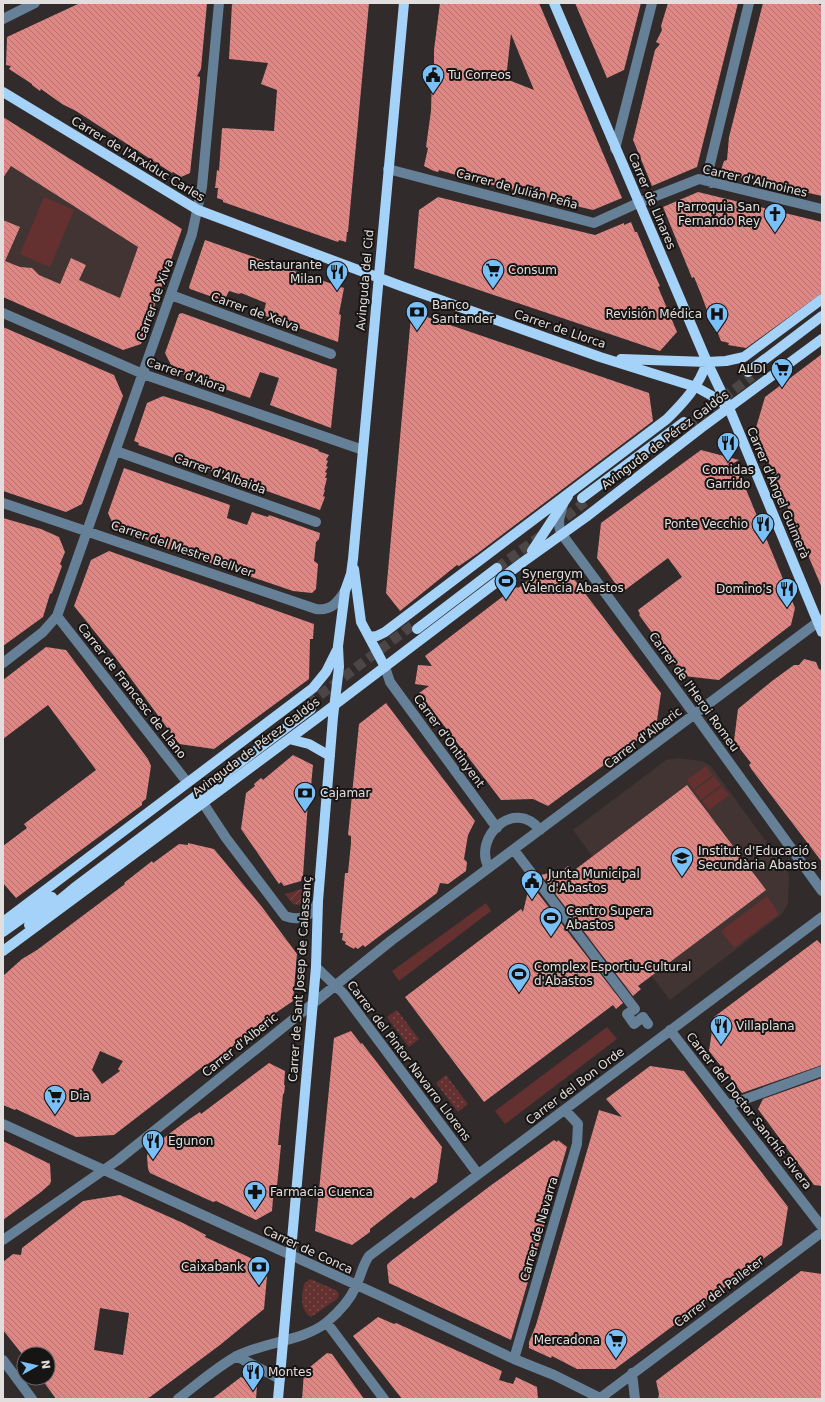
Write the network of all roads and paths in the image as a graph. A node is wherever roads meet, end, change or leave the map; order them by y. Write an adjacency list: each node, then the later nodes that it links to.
1 (35, 3): 7 (street)
2 (219, 3): 14 (street, Carrer de Xiva)
3 (404, 3): 10 (main road, Avinguda del Cid)
4 (554, 3): 9 (main road, Carrer de Linares)
5 (652, 3): 9 (street)
6 (749, 3): 11 (street)
7 (3, 19)
8 (3, 92): 14 (main road, Carrer de l'Arxiduc Carles)
9 (615, 149): 12 (main road, Carrer de Linares)
10 (388, 169): 12 (street, Carrer de Julián Peña); 15 (main road, Avinguda del Cid)
11 (711, 183): 12 (street, Carrer d'Almoines); 13 (street, Carrer d'Almoines)
12 (638, 203): 24 (main road, Carrer de Linares)
13 (822, 209)
14 (198, 210): 15 (main road, Carrer de l'Arxiduc Carles); 16 (street, Carrer de Xiva)
15 (379, 278): 23 (main road, Carrer de Llorca); 29 (main road, Avinguda del Cid)
16 (171, 295): 22 (street, Carrer de Xelva); 25 (street, Carrer de Xiva)
17 (822, 299): 24 (main road)
18 (3, 313): 25 (street, Carrer d'Aiora)
19 (822, 316): 20 (main road)
20 (822, 324)
21 (822, 339): 27 (main road, Avinguda de Pérez Galdós)
22 (331, 354)
23 (600, 357): 24 (main road); 26 (main road, Carrer de Llorca)
24 (706, 362): 26 (main road, Avinguda de Pérez Galdós); 27 (main road, Carrer de Linares)
25 (143, 374): 29 (street, Carrer d'Aiora); 30 (street, Carrer de Xiva)
26 (696, 387): 27 (main road, Carrer de Llorca); 31 (main road, Avinguda de Pérez Galdós)
27 (729, 408): 37 (main road, Avinguda de Pérez Galdós); 43 (main road, Carrer d'Àngel Guimerà)
28 (686, 424): 32 (main road, Avinguda de Pérez Galdós)
29 (363, 450): 38 (main road, Avinguda del Cid)
30 (116, 451): 35 (street, Carrer d'Albaida); 36 (street, Carrer de Xiva)
31 (570, 493): 34 (main road, Avinguda de Pérez Galdós); 46 (main road, Avinguda de Pérez Galdós)
32 (583, 500)
33 (3, 502): 36 (street, Carrer del Mestre Bellver)
34 (564, 504): 37 (street); 39 (main road, Avinguda de Pérez Galdós)
35 (316, 522)
36 (88, 530): 41 (street, Carrer del Mestre Bellver); 42 (street, Carrer de Xiva)
37 (561, 533): 39 (main road, Avinguda de Pérez Galdós); 51 (street, Carrer de l'Heroi Romeu)
38 (353, 559): 41 (main road, Avinguda del Cid); 46 (main road, Avinguda del Cid)
39 (523, 562): 49 (main road, Avinguda de Pérez Galdós)
40 (495, 567): 44 (main road)
41 (345, 591): 47 (main road, Avinguda del Cid)
42 (57, 616): 48 (street, Carrer de Xiva); 54 (street, Carrer de Francesc de Llano)
43 (820, 621): 45 (main road, Carrer d'Àngel Guimerà); 51 (street, Carrer d'Alberic)
44 (415, 626)
45 (822, 632)
46 (369, 637): 49 (main road, Avinguda del Cid)
47 (338, 646): 50 (main road, Avinguda del Cid); 54 (main road, Avinguda de Pérez Galdós)
48 (3, 663)
49 (385, 667): 50 (main road, Avinguda de Pérez Galdós); 56 (street, Carrer d'Ontinyent)
50 (336, 704): 52 (main road, Avinguda de Pérez Galdós); 53 (main road, Carrer de Sant Josep de Calassanç)
51 (695, 715): 57 (street, Carrer d'Alberic); 60 (street, Carrer de l'Heroi Romeu)
52 (289, 739): 53 (main road); 55 (main road, Avinguda de Pérez Galdós)
53 (330, 756): 61 (main road, Carrer de Sant Josep de Calassanç)
54 (187, 782): 63 (main road, Avinguda de Pérez Galdós)
55 (203, 804): 61 (street); 66 (main road, Avinguda de Pérez Galdós)
56 (497, 828): 57 (street); 59 (street)
57 (540, 830): 58 (street, Carrer d'Alberic)
58 (514, 850): 59 (street, Carrer d'Alberic); 70 (street)
59 (489, 868): 68 (street, Carrer d'Alberic)
60 (822, 891)
61 (318, 901): 67 (main road, Carrer de Sant Josep de Calassanç)
62 (822, 917): 71 (street, Carrer del Bon Orde)
63 (3, 922)
64 (3, 932): 65 (main road, Avinguda de Pérez Galdós)
65 (3, 947)
66 (3, 951)
67 (316, 967): 68 (street, Carrer del Pintor Navarro Llorens); 69 (main road, Carrer de Sant Josep de Calassanç)
68 (335, 985): 69 (street, Carrer d'Alberic); 77 (street, Carrer del Pintor Navarro Llorens)
69 (313, 1002): 76 (street, Carrer d'Alberic); 81 (main road, Carrer de Sant Josep de Calassanç)
70 (645, 1021)
71 (670, 1030): 73 (street, Carrer del Doctor Sanchís Sivera); 74 (street, Carrer del Bon Orde)
72 (822, 1071): 73 (street)
73 (729, 1105): 78 (street, Carrer del Doctor Sanchís Sivera)
74 (565, 1110): 77 (street, Carrer del Bon Orde); 86 (street, Carrer de Navarra)
75 (3, 1124): 76 (street, Carrer de Conca)
76 (104, 1171): 80 (street, Carrer d'Alberic); 81 (street, Carrer de Conca)
77 (478, 1174): 82 (street, Carrer del Bon Orde)
78 (822, 1227)
79 (822, 1232): 88 (street, Carrer del Palleter)
80 (3, 1240)
81 (291, 1256): 82 (street, Carrer de Conca); 84 (main road, Carrer de Sant Josep de Calassanç)
82 (356, 1286): 83 (street, Carrer del Bon Orde); 86 (street, Carrer de Conca)
83 (327, 1323): 84 (street, Carrer del Bon Orde); 93 (street)
84 (284, 1340): 85 (street, Carrer del Bon Orde); 89 (main road, Carrer de Sant Josep de Calassanç)
85 (236, 1356): 89 (street); 91 (street, Carrer del Bon Orde)
86 (514, 1359): 94 (street, Carrer de Conca)
87 (3, 1360): 90 (street)
88 (632, 1373): 94 (street, Carrer del Palleter); 95 (street)
89 (280, 1379): 92 (main road, Carrer de Sant Josep de Calassanç)
90 (32, 1399)
91 (178, 1399)
92 (278, 1399)
93 (384, 1399)
94 (601, 1399)
95 (635, 1399)

